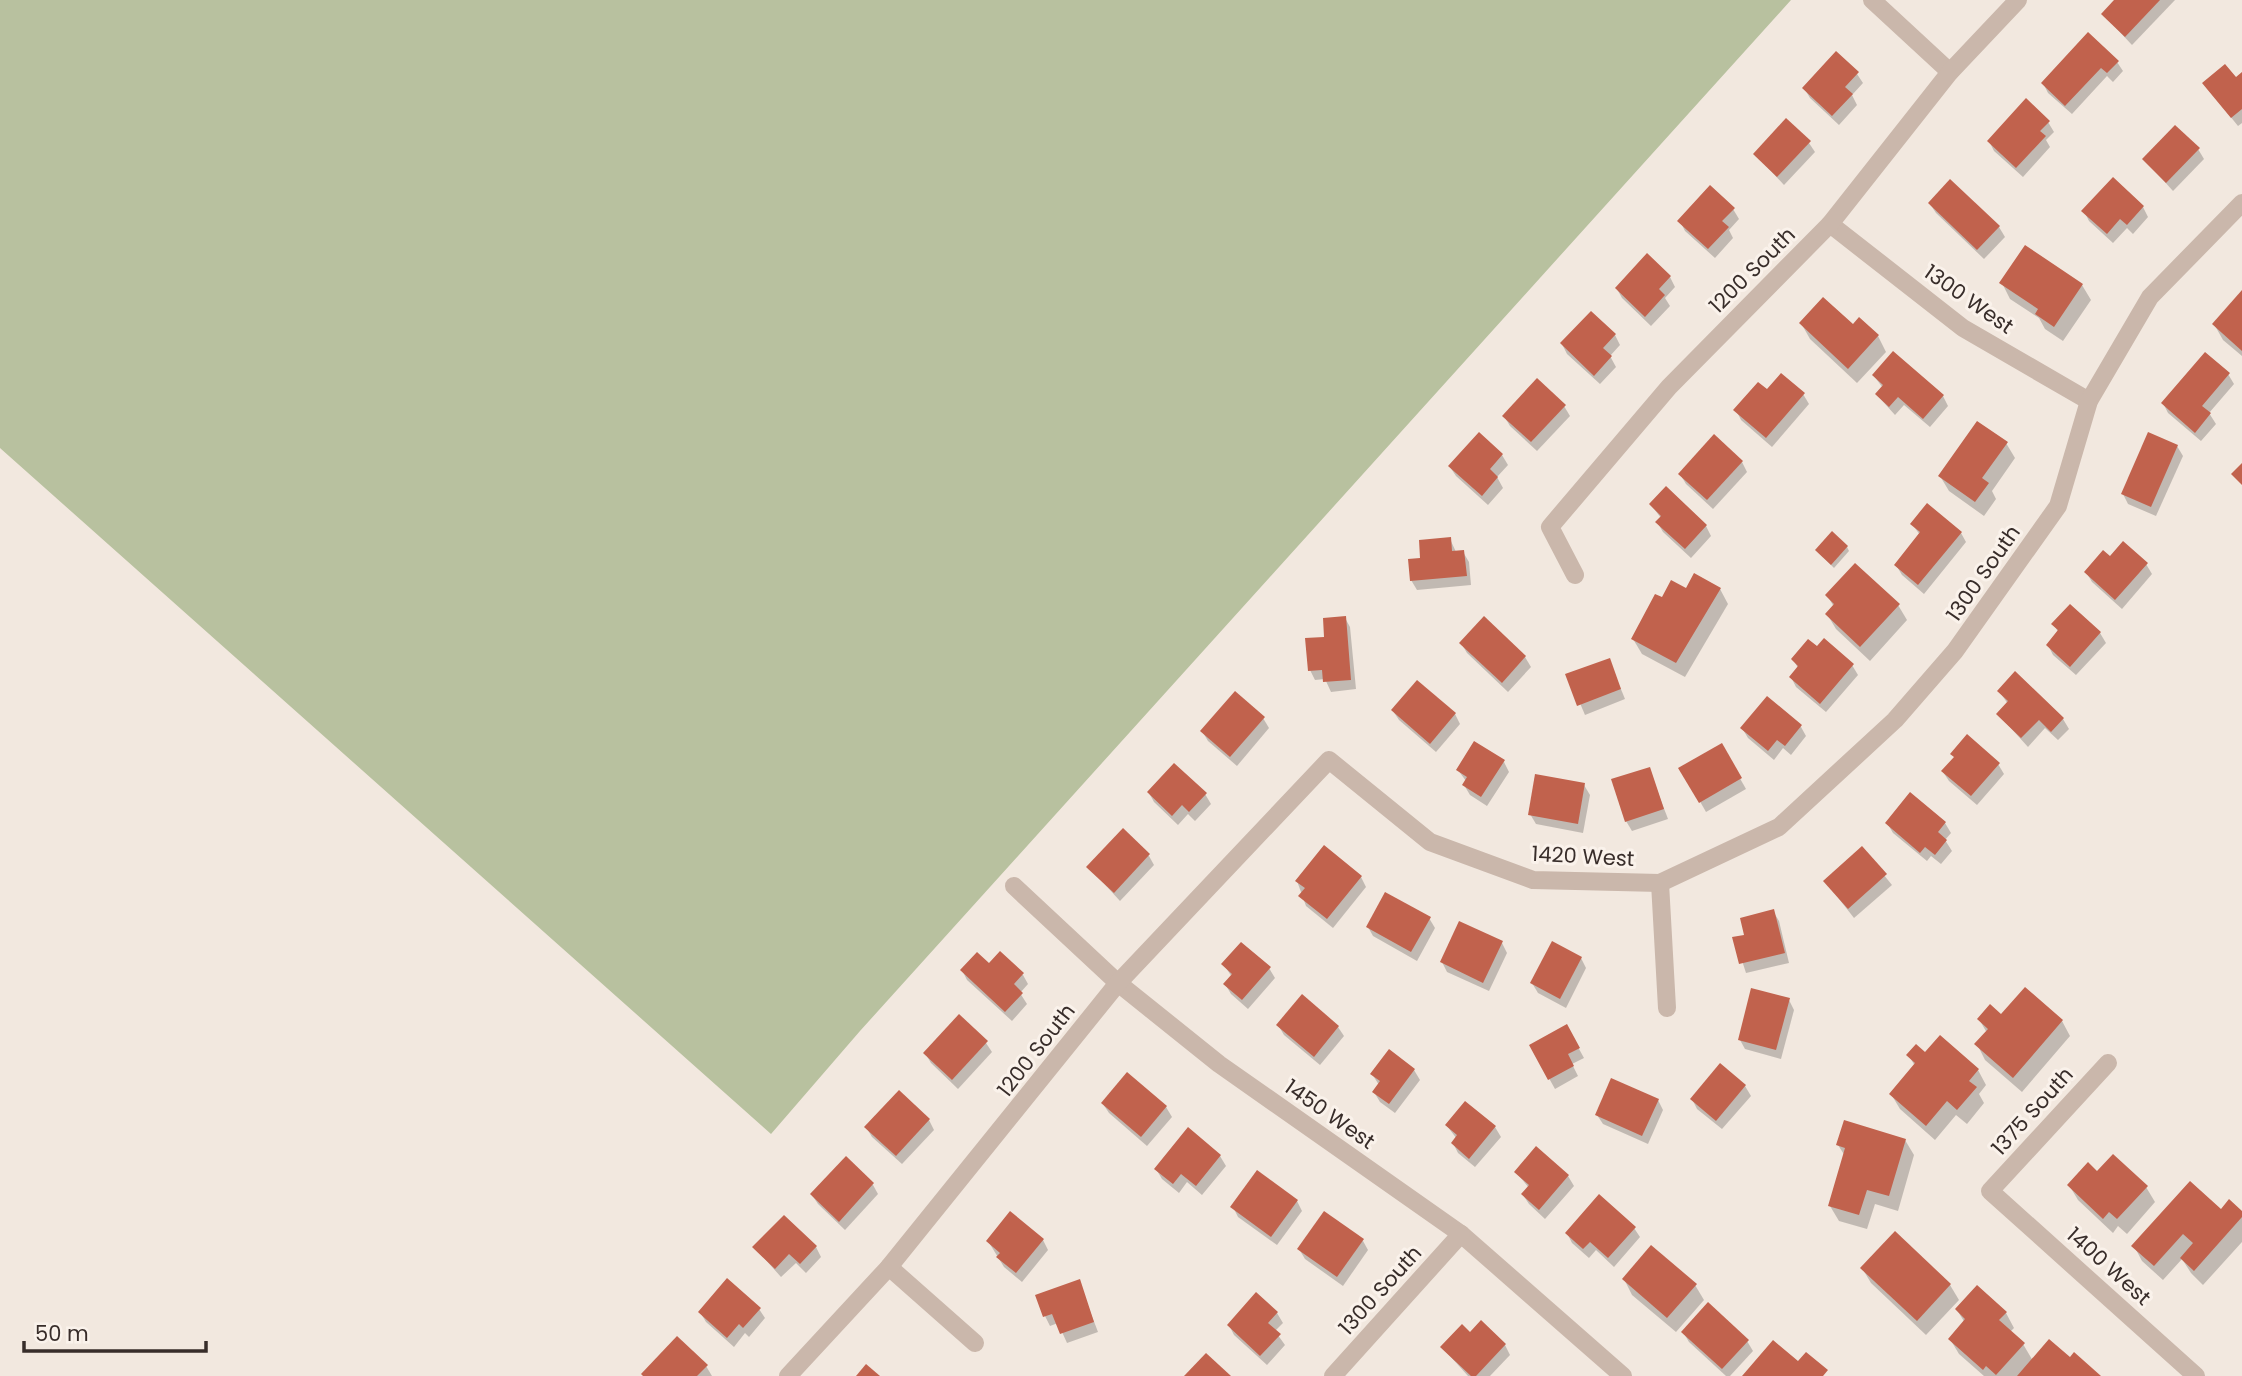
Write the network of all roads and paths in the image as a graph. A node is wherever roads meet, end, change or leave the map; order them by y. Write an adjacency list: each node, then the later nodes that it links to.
1 (1872, 0): 3 (street)
2 (2018, 0): 3 (street, 1200 South)
3 (1950, 72): 5 (street, 1200 South)
4 (2242, 203): 6 (street, 1300 South)
5 (1829, 224): 6 (street, 1300 West); 7 (street, 1200 South)
6 (2089, 401): 9 (street, 1300 South)
7 (1575, 575)
8 (1329, 760): 9 (street, 1420 West); 11 (street, 1200 South)
9 (1660, 883): 12 (street, 1420 West)
10 (1014, 886): 11 (street, 1450 West)
11 (1118, 983): 15 (street, 1450 West); 16 (street, 1200 South)
12 (1667, 1008)
13 (2108, 1063): 14 (street, 1375 South)
14 (1990, 1191): 21 (street, 1400 West)
15 (1461, 1234): 19 (street, 1300 South); 20 (street, 1450 West)
16 (889, 1267): 17 (street); 18 (street, 1200 South)
17 (975, 1343)
18 (788, 1376)
19 (1333, 1376)
20 (1623, 1376)
21 (2196, 1376)

